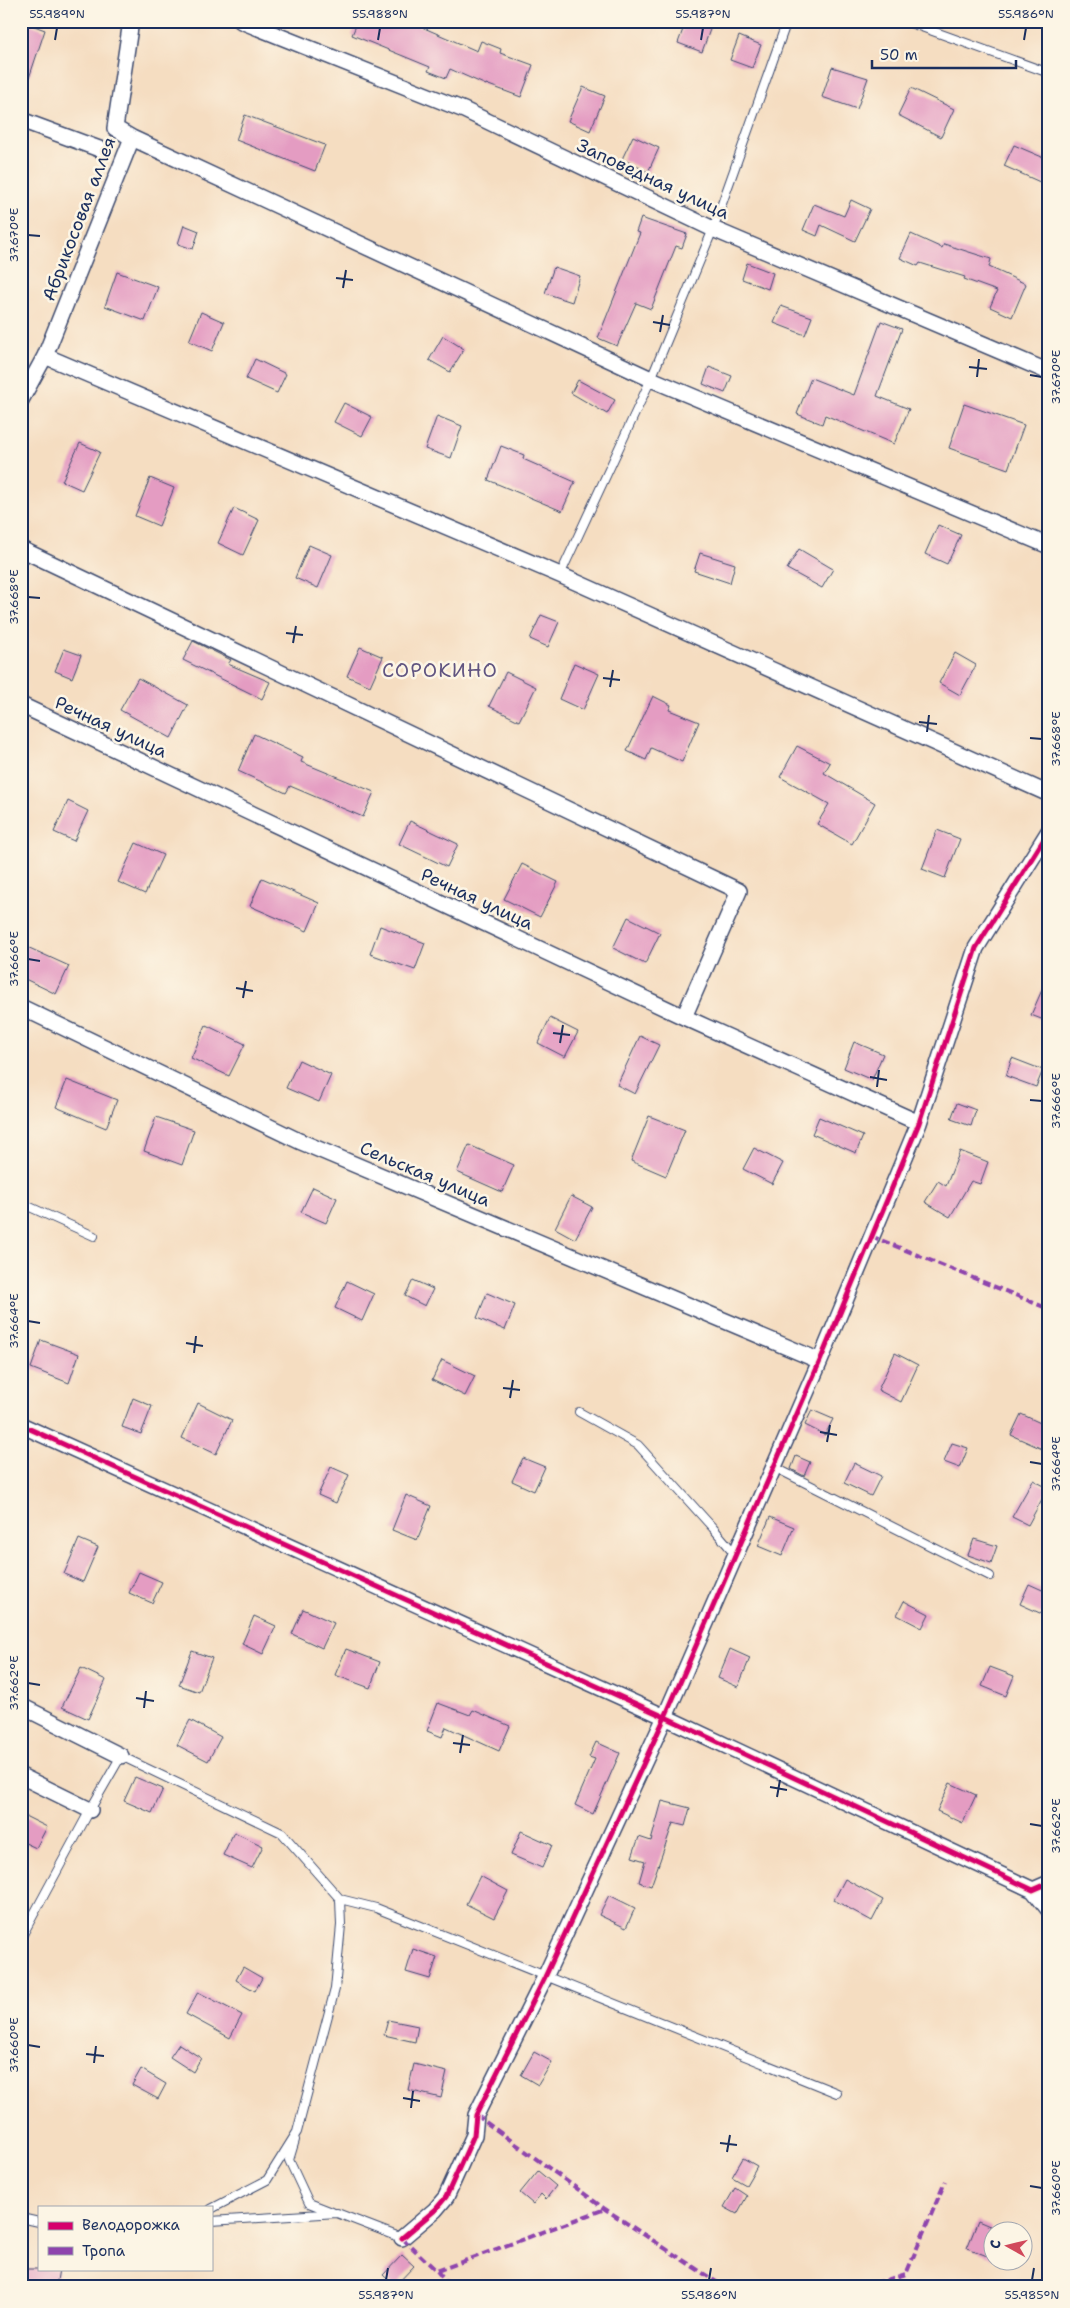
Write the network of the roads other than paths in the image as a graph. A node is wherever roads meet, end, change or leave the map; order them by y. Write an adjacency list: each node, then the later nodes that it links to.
1 (131, 21): 7 (street, Абрикосовая аллея)
2 (241, 21): 9 (street, Заповедная улица)
3 (788, 21): 9 (lane)
4 (905, 21): 5 (lane)
5 (1049, 73)
6 (21, 120): 8 (street)
7 (132, 138): 10 (street, Абрикосовая аллея); 12 (street)
8 (102, 150)
9 (713, 229): 11 (street, Заповедная улица); 12 (lane)
10 (44, 356): 13 (street, Абрикосовая аллея); 16 (street)
11 (1049, 372)
12 (651, 379): 14 (street); 16 (lane)
13 (21, 400)
14 (1049, 546)
15 (21, 549): 21 (street)
16 (560, 574): 18 (street)
17 (21, 705): 21 (street, Речная улица)
18 (1049, 794)
19 (1049, 831): 22 (street)
20 (21, 1007): 25 (street, Сельская улица)
21 (684, 1017): 22 (street, Речная улица)
22 (919, 1123): 25 (street)
23 (21, 1203): 24 (lane)
24 (94, 1236)
25 (820, 1361): 28 (street)
26 (579, 1412): 29 (lane)
27 (21, 1424): 32 (street)
28 (774, 1467): 29 (street); 30 (lane)
29 (736, 1555): 32 (street)
30 (990, 1576)
31 (21, 1706): 33 (street)
32 (665, 1717): 37 (street); 41 (street)
33 (121, 1756): 35 (lane); 38 (lane)
34 (21, 1776): 35 (street)
35 (90, 1810): 40 (lane)
36 (1049, 1883): 37 (street)
37 (1033, 1890): 39 (street)
38 (340, 1899): 41 (lane); 43 (lane)
39 (1049, 1910)
40 (21, 1938)
41 (545, 1976): 42 (lane); 49 (street)
42 (837, 2093)
43 (297, 2132): 44 (lane); 45 (lane)
44 (212, 2208)
45 (337, 2214): 47 (lane); 49 (lane)
46 (21, 2218): 48 (lane)
47 (212, 2221)
48 (38, 2222)
49 (402, 2238)

